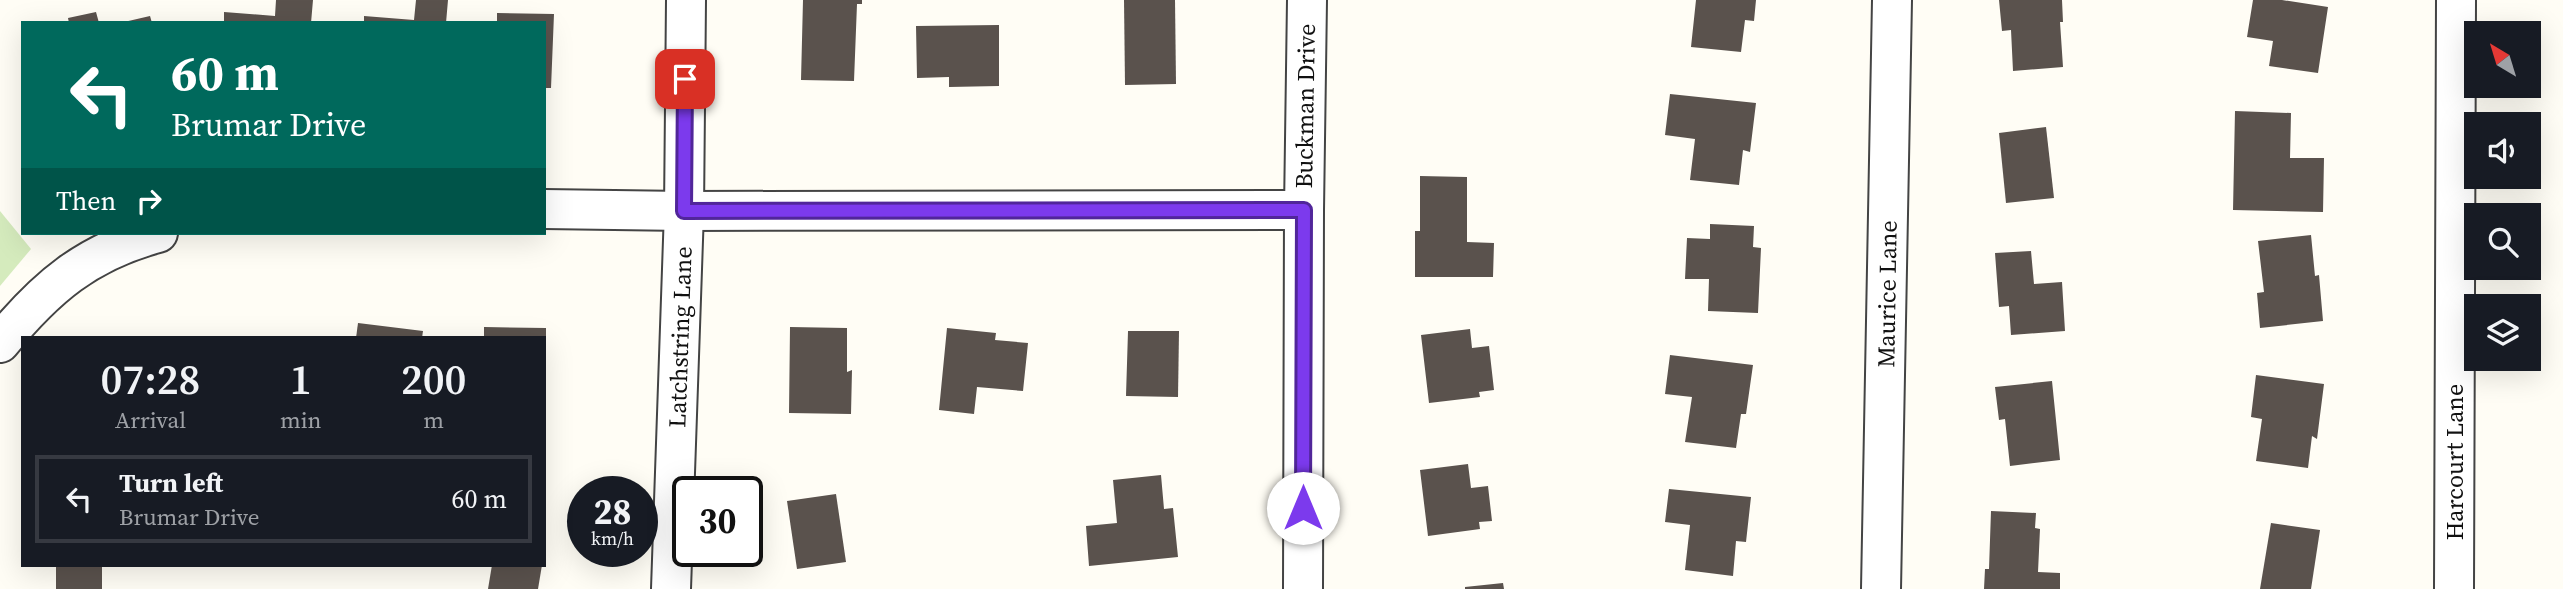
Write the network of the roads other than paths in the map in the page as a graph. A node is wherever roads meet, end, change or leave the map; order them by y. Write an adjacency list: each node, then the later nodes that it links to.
1 (686, 0): 7 (street, Latchstring Lane)
2 (1307, 0): 6 (street, Buckman Drive)
3 (1892, 0): 12 (street, Maurice Lane)
4 (2456, 0): 13 (street, Harcourt Lane)
5 (546, 209): 7 (street)
6 (1304, 210): 7 (street); 11 (street, Buckman Drive)
7 (684, 211): 10 (street, Latchstring Lane)
8 (152, 235): 9 (street)
9 (0, 343)
10 (671, 589)
11 (1303, 589)
12 (1881, 589)
13 (2454, 589)

